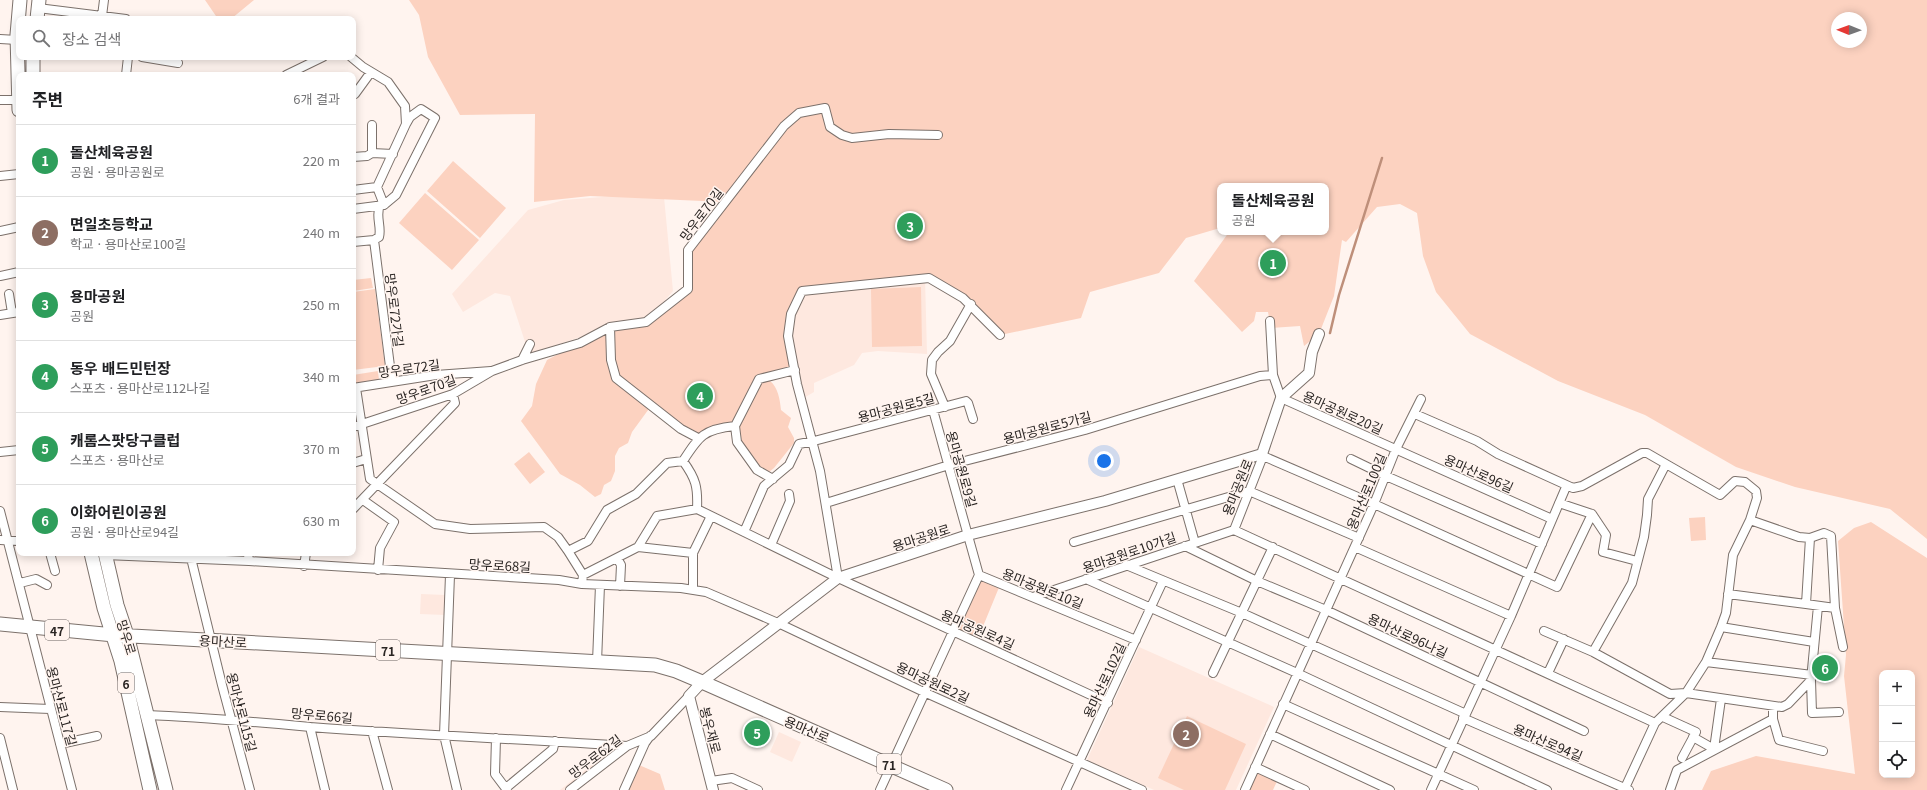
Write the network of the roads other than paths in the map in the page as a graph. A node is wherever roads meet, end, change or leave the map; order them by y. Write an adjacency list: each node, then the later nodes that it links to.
1 (20, 0): 4 (main road)
2 (104, 0): 5 (street)
3 (38, 9): 5 (street)
4 (19, 16)
5 (102, 16)
6 (16, 36): 7 (street)
7 (0, 39)
8 (17, 60): 15 (main road)
9 (34, 60): 16 (main road)
10 (128, 60): 17 (street)
11 (165, 60): 14 (street)
12 (318, 60): 18 (street)
13 (355, 60): 19 (street)
14 (178, 63)
15 (18, 72)
16 (33, 72)
17 (126, 72)
18 (299, 72)
19 (371, 72): 20 (street); 23 (street)
20 (356, 94)
21 (0, 100): 22 (street)
22 (16, 104)
23 (406, 124): 27 (street); 33 (street)
24 (372, 125): 26 (street)
25 (938, 135): 46 (street, 망우로70길)
26 (372, 152): 27 (street); 28 (street)
27 (393, 154): 31 (street)
28 (356, 157)
29 (16, 174): 30 (street)
30 (0, 176)
31 (377, 187): 32 (street); 33 (street)
32 (356, 190)
33 (382, 205): 34 (street); 37 (street)
34 (356, 209)
35 (16, 228): 36 (street)
36 (0, 231)
37 (374, 240): 38 (street); 54 (street, 망우로72가길)
38 (356, 242)
39 (16, 273): 40 (street)
40 (0, 276)
41 (10, 294): 43 (street)
42 (970, 304): 48 (street); 51 (street); 60 (street)
43 (16, 312): 44 (street)
44 (0, 315)
45 (1270, 321): 53 (street)
46 (610, 327): 50 (street, 망우로70길); 67 (street)
47 (1319, 334): 58 (street, 용마공원로)
48 (1000, 335)
49 (530, 344): 50 (street)
50 (522, 360): 52 (street, 망우로70길)
51 (795, 370): 66 (street); 68 (street)
52 (492, 371): 54 (street, 망우로72길); 57 (street, 망우로70길)
53 (1273, 375): 58 (street); 78 (street, 용마공원로5가길)
54 (392, 382): 55 (street, 망우로72길)
55 (356, 388)
56 (356, 394): 64 (street)
57 (453, 394): 64 (street, 망우로70길); 82 (street)
58 (1281, 398): 69 (street, 용마공원로20길); 72 (street, 용마공원로)
59 (1421, 399): 62 (street, 용마산로100길)
60 (945, 407): 61 (street, 용마공원로5길); 63 (street, 용마공원로5길)
61 (933, 410): 68 (street, 용마공원로5길); 78 (street, 용마공원로9길)
62 (1415, 414): 69 (street, 용마산로100길); 83 (street)
63 (972, 419)
64 (361, 424): 65 (street, 망우로70길); 73 (street)
65 (356, 426)
66 (735, 426): 67 (street); 80 (street)
67 (698, 438): 75 (street)
68 (814, 441): 80 (street, 용마공원로5길); 87 (street)
69 (1396, 449): 79 (street, 용마산로100길); 96 (street, 용마산로96길)
70 (16, 450): 71 (street)
71 (0, 452)
72 (1262, 455): 81 (street, 용마공원로); 84 (street, 용마공원로); 88 (street)
73 (366, 459): 76 (street); 82 (street)
74 (1351, 459): 79 (street)
75 (683, 461): 91 (street); 113 (street)
76 (356, 462)
77 (1666, 464): 83 (street); 97 (street, 용마산로94길); 122 (street)
78 (949, 465): 87 (street, 용마공원로5가길); 100 (street, 용마공원로9길)
79 (1386, 476): 88 (street, 용마산로100길); 107 (street)
80 (774, 478): 99 (street)
81 (1177, 479): 92 (street); 100 (street, 용마공원로)
82 (377, 484): 86 (street); 113 (street)
83 (1566, 487): 89 (street)
84 (1249, 491): 92 (street); 98 (street, 용마공원로); 101 (street)
85 (789, 494): 108 (street)
86 (363, 500): 90 (street); 125 (street)
87 (826, 503): 132 (street)
88 (1374, 504): 101 (street, 용마산로100길); 130 (street)
89 (1559, 504): 94 (street); 96 (street)
90 (356, 506)
91 (697, 509): 95 (street, 용마공원로4길); 110 (street)
92 (1186, 509): 105 (street); 106 (street)
93 (0, 511): 103 (street, 용마산로117길)
94 (1592, 514): 122 (street); 130 (street)
95 (711, 516): 99 (street, 용마공원로4길); 114 (street)
96 (1552, 519): 107 (street)
97 (1750, 520): 102 (street); 142 (street, 용마산로94길)
98 (1234, 530): 106 (street, 용마공원로10가길); 111 (street)
99 (744, 532): 108 (street, 용마공원로4길)
100 (968, 535): 129 (street); 132 (street, 용마공원로)
101 (1359, 538): 112 (street, 용마산로100길)
102 (1810, 538): 144 (street); 147 (street)
103 (4, 540): 104 (street); 136 (street, 용마산로117길)
104 (16, 541)
105 (1074, 542)
106 (1194, 542): 109 (street, 용마공원로10가길)
107 (1542, 544): 130 (street)
108 (771, 545): 132 (street, 용마공원로4길)
109 (1185, 546): 123 (street, 용마공원로10가길); 135 (street)
110 (638, 547): 114 (street); 121 (street)
111 (1273, 547): 131 (street); 135 (street)
112 (1355, 547): 131 (street, 용마산로100길); 150 (street)
113 (568, 551): 128 (street)
114 (693, 553): 141 (street)
115 (51, 556): 126 (street)
116 (92, 556): 157 (main road, 망우로 / 6)
117 (105, 556): 158 (main road, 망우로 / 6)
118 (191, 556): 120 (street, 망우로68길); 160 (street, 용마산로115길)
119 (306, 556): 124 (street)
120 (249, 557): 124 (street, 망우로68길)
121 (617, 558): 128 (street); 140 (street)
122 (1637, 561): 167 (street)
123 (1126, 565): 133 (street, 용마공원로10가길); 134 (street, 용마산로94길)
124 (304, 566): 125 (street, 망우로68길)
125 (378, 570): 127 (street, 망우로68길)
126 (55, 571)
127 (450, 575): 137 (street, 망우로68길); 168 (street)
128 (583, 575): 137 (street)
129 (979, 575): 143 (street, 용마공원로10길); 156 (street)
130 (1528, 575): 150 (street)
131 (1340, 577): 148 (street, 용마산로100길); 166 (street)
132 (838, 578): 151 (street, 용마공원로); 156 (street, 용마공원로4길)
133 (1086, 579): 143 (street, 용마공원로10가길); 146 (street)
134 (1163, 581): 146 (street, 용마산로102길); 149 (street, 용마산로94길)
135 (1257, 581): 148 (street); 149 (street)
136 (20, 582): 138 (street); 153 (street, 용마산로117길)
137 (582, 584): 139 (street, 망우로68길)
138 (47, 585)
139 (600, 585): 140 (street, 망우로68길); 169 (street)
140 (620, 586): 141 (street, 망우로68길)
141 (693, 590): 151 (street, 망우로68길)
142 (1728, 594): 144 (street); 154 (street, 용마산로94길)
143 (1033, 597): 161 (street, 용마공원로10길)
144 (1806, 604): 145 (street)
145 (1818, 606): 147 (street); 162 (street)
146 (1150, 608): 161 (street, 용마산로102길); 163 (street)
147 (1835, 608): 165 (street)
148 (1326, 610): 164 (street, 용마산로100길); 176 (street, 용마산로96나길)
149 (1242, 613): 163 (street); 164 (street, 용마산로94길)
150 (1511, 616): 166 (street)
151 (778, 623): 175 (street, 용마공원로); 177 (street, 용마공원로2길)
152 (0, 624): 153 (main road, 용마산로 / 47)
153 (30, 628): 157 (main road, 용마산로 / 47); 185 (street, 용마산로117길)
154 (1721, 628): 162 (street); 170 (street, 용마산로94길)
155 (1544, 630): 159 (street)
156 (954, 632): 177 (street); 181 (street, 용마공원로4길)
157 (114, 635): 158 (main road, 용마산로 / 71); 219 (main road, 망우로 / 6)
158 (127, 635): 160 (main road, 용마산로 / 71); 187 (main road, 망우로 / 6)
159 (1564, 639): 167 (street); 173 (street)
160 (212, 640): 168 (main road, 용마산로 / 71); 190 (street, 용마산로115길)
161 (1136, 640): 181 (street, 용마산로102길)
162 (1814, 642): 174 (street)
163 (1227, 644): 171 (street); 172 (street)
164 (1310, 644): 172 (street, 용마산로100길); 188 (street, 용마산로94길)
165 (1844, 647)
166 (1495, 649): 173 (street); 176 (street)
167 (1593, 652): 178 (street)
168 (446, 653): 169 (main road, 용마산로 / 71); 197 (street)
169 (597, 662): 175 (main road, 용마산로 / 71)
170 (1706, 662): 174 (street); 178 (street, 용마산로94길)
171 (1213, 673)
172 (1297, 673): 182 (street, 용마산로100길); 205 (street)
173 (1548, 673): 192 (street)
174 (1811, 678): 184 (street); 186 (street)
175 (702, 682): 179 (street, 봉우재로); 211 (main road, 용마산로 / 71)
176 (1480, 682): 188 (street); 195 (street)
177 (926, 693): 210 (street, 용마공원로2길); 211 (street)
178 (1686, 694): 180 (street); 189 (street, 용마산로94길)
179 (689, 696): 199 (street, 망우로62길); 214 (street, 봉우재로)
180 (1721, 699): 184 (street); 207 (street)
181 (1108, 703): 210 (street, 용마산로102길)
182 (1283, 704): 196 (street, 용마산로100길); 213 (street)
183 (0, 706): 185 (street)
184 (1773, 706): 191 (street)
185 (50, 709): 204 (street, 용마산로117길)
186 (1839, 712)
187 (146, 715): 190 (street, 망우로66길); 220 (main road, 망우로 / 6)
188 (1464, 715): 205 (street); 216 (street, 용마산로94길)
189 (1663, 717): 192 (street, 용마산로94길); 200 (street)
190 (230, 719): 193 (street, 망우로66길); 221 (street, 용마산로115길)
191 (1773, 719): 207 (street); 208 (street)
192 (1656, 723): 216 (street, 용마산로94길)
193 (310, 727): 194 (street, 망우로66길); 222 (street)
194 (372, 731): 197 (street, 망우로66길); 223 (street)
195 (1584, 731)
196 (1270, 734): 212 (street, 용마산로100길); 234 (street)
197 (444, 735): 202 (street, 망우로66길); 224 (street)
198 (97, 736): 204 (street)
199 (650, 736): 206 (street, 망우로62길); 226 (street)
200 (1693, 737): 207 (street); 209 (street)
201 (0, 738): 217 (street)
202 (496, 738): 203 (street, 망우로66길); 215 (street)
203 (554, 742): 206 (street, 망우로66길); 215 (street)
204 (60, 744): 218 (street, 용마산로117길)
205 (1451, 745): 213 (street); 237 (street)
206 (627, 746): 225 (street, 망우로62길)
207 (1714, 749): 238 (street)
208 (1823, 751)
209 (1682, 758)
210 (1080, 762): 230 (street, 용마산로102길); 231 (street)
211 (892, 766): 228 (street); 229 (main road, 용마산로 / 71)
212 (1255, 767): 232 (street, 용마산로100길); 233 (street)
213 (1438, 773): 235 (street); 236 (street)
214 (712, 785): 227 (street)
215 (506, 789)
216 (1626, 789)
217 (14, 790)
218 (72, 790)
219 (150, 790)
220 (166, 790)
221 (250, 790)
222 (325, 790)
223 (388, 790)
224 (457, 790)
225 (570, 790)
226 (624, 790)
227 (758, 790)
228 (880, 790)
229 (946, 790)
230 (1067, 790)
231 (1142, 790)
232 (1245, 790)
233 (1305, 790)
234 (1390, 790)
235 (1431, 790)
236 (1474, 790)
237 (1548, 790)
238 (1670, 790)

